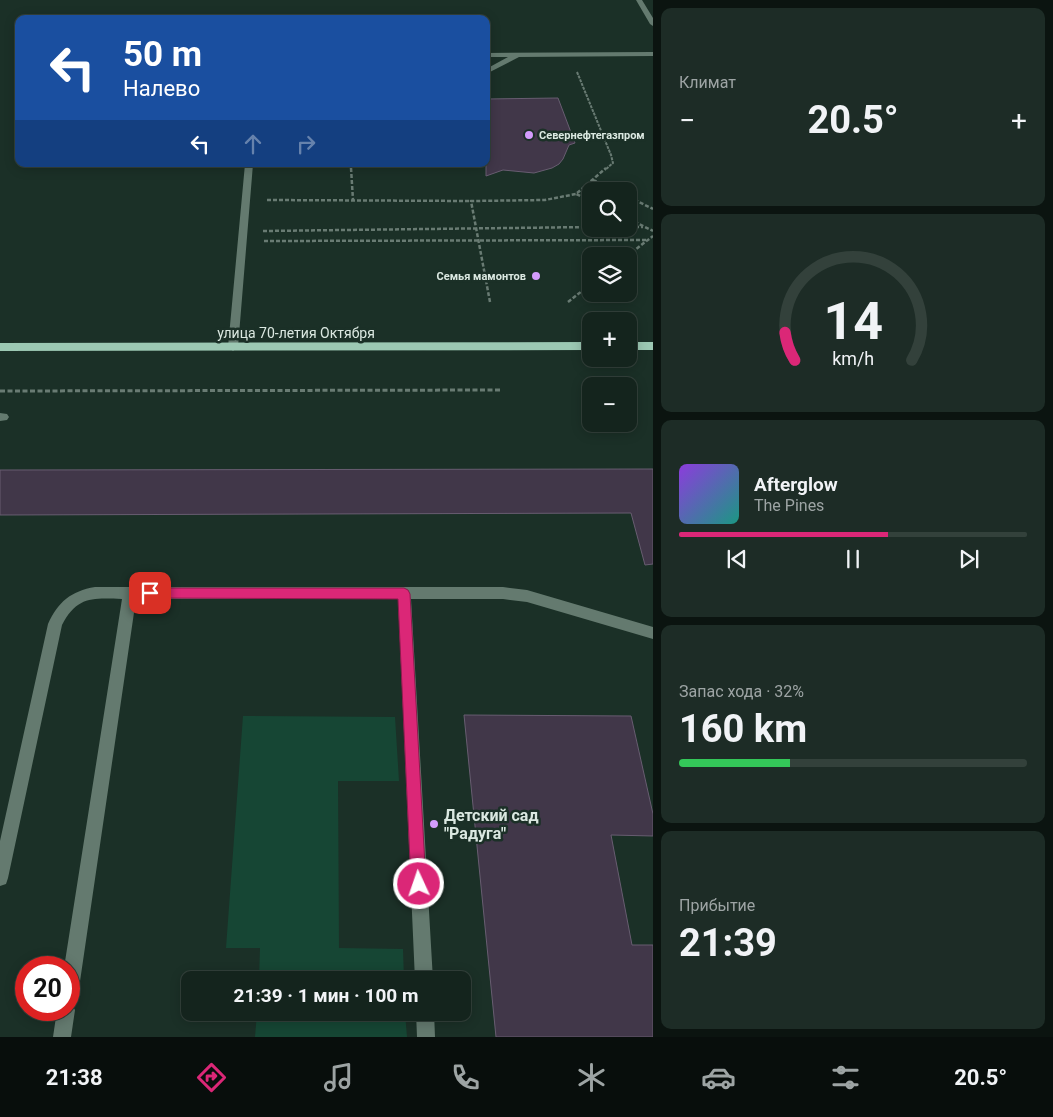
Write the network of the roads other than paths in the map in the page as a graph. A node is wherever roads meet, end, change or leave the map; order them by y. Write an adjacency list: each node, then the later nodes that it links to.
1 (639, 0): 2 (street)
2 (653, 24)
3 (653, 54): 5 (street)
4 (490, 55): 5 (street)
5 (517, 55): 6 (street)
6 (490, 70)
7 (250, 167): 12 (street)
8 (582, 346): 12 (main road, улица 70-летия Октября)
9 (637, 346): 10 (main road)
10 (653, 346)
11 (0, 347): 12 (main road, улица 70-летия Октября)
12 (233, 347)
13 (130, 593): 14 (street); 16 (street); 18 (street)
14 (404, 594): 15 (street); 19 (street)
15 (653, 633)
16 (4, 837): 17 (street)
17 (0, 878)
18 (75, 956)
19 (424, 971)
20 (64, 1021): 22 (street)
21 (425, 1021): 23 (street)
22 (62, 1037)
23 (426, 1037)

